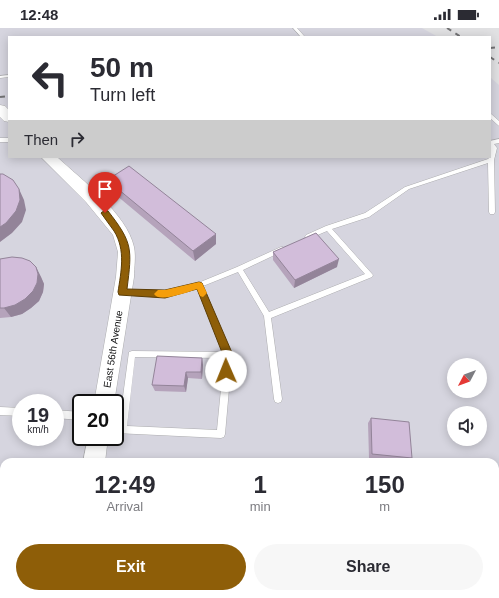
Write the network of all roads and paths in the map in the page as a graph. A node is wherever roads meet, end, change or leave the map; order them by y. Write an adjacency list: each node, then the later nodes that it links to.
1 (295, 28): 2 (lane)
2 (302, 36)
3 (0, 109): 5 (main road)
4 (491, 116): 6 (lane)
5 (8, 117)
6 (499, 124)
7 (491, 144): 9 (lane)
8 (49, 158): 16 (main road, East 56th Avenue)
9 (491, 160): 10 (lane); 11 (lane)
10 (492, 212)
11 (328, 228): 12 (lane); 17 (lane)
12 (301, 240)
13 (287, 247): 14 (lane)
14 (239, 269): 15 (lane); 17 (lane)
15 (199, 285): 16 (lane); 18 (lane)
16 (122, 292): 19 (main road, East 56th Avenue)
17 (268, 316): 20 (lane)
18 (228, 355): 21 (lane); 24 (lane)
19 (105, 394)
20 (278, 399)
21 (124, 400)
22 (0, 411): 23 (lane)
23 (12, 412)
24 (124, 429)
25 (97, 446): 26 (main road)
26 (95, 458)

